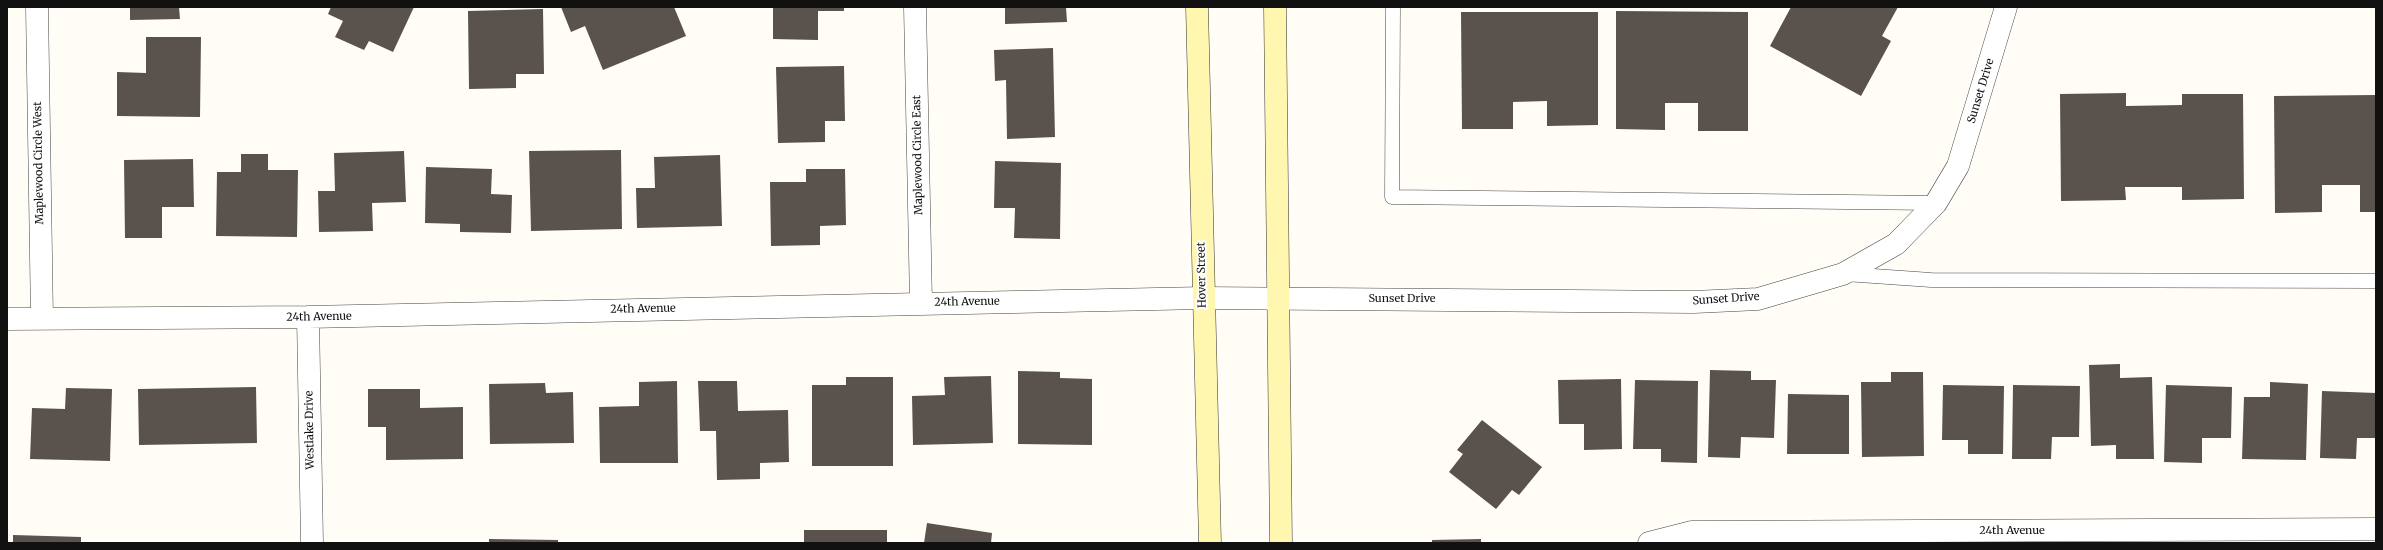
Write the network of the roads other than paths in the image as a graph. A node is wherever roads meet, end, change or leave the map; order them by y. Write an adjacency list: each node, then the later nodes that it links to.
1 (36, 7): 15 (street, Maplewood Circle West)
2 (915, 7): 12 (street, Maplewood Circle East)
3 (1197, 7): 10 (main road, Hover Street)
4 (1275, 7): 11 (main road)
5 (1393, 7): 7 (lane)
6 (2006, 7): 7 (street, Sunset Drive)
7 (1936, 203): 8 (street, Sunset Drive)
8 (1843, 274): 9 (lane); 11 (street, Sunset Drive)
9 (2376, 281)
10 (1203, 298): 11 (street, 24th Avenue); 12 (street, 24th Avenue); 18 (main road, Hover Street)
11 (1279, 298): 19 (main road)
12 (921, 303): 13 (street, 24th Avenue)
13 (308, 317): 15 (street, 24th Avenue); 17 (street, Westlake Drive)
14 (7, 319): 15 (street, 24th Avenue)
15 (42, 319)
16 (2376, 529): 20 (street, 24th Avenue)
17 (312, 543)
18 (1210, 543)
19 (1281, 543)
20 (1649, 543)

